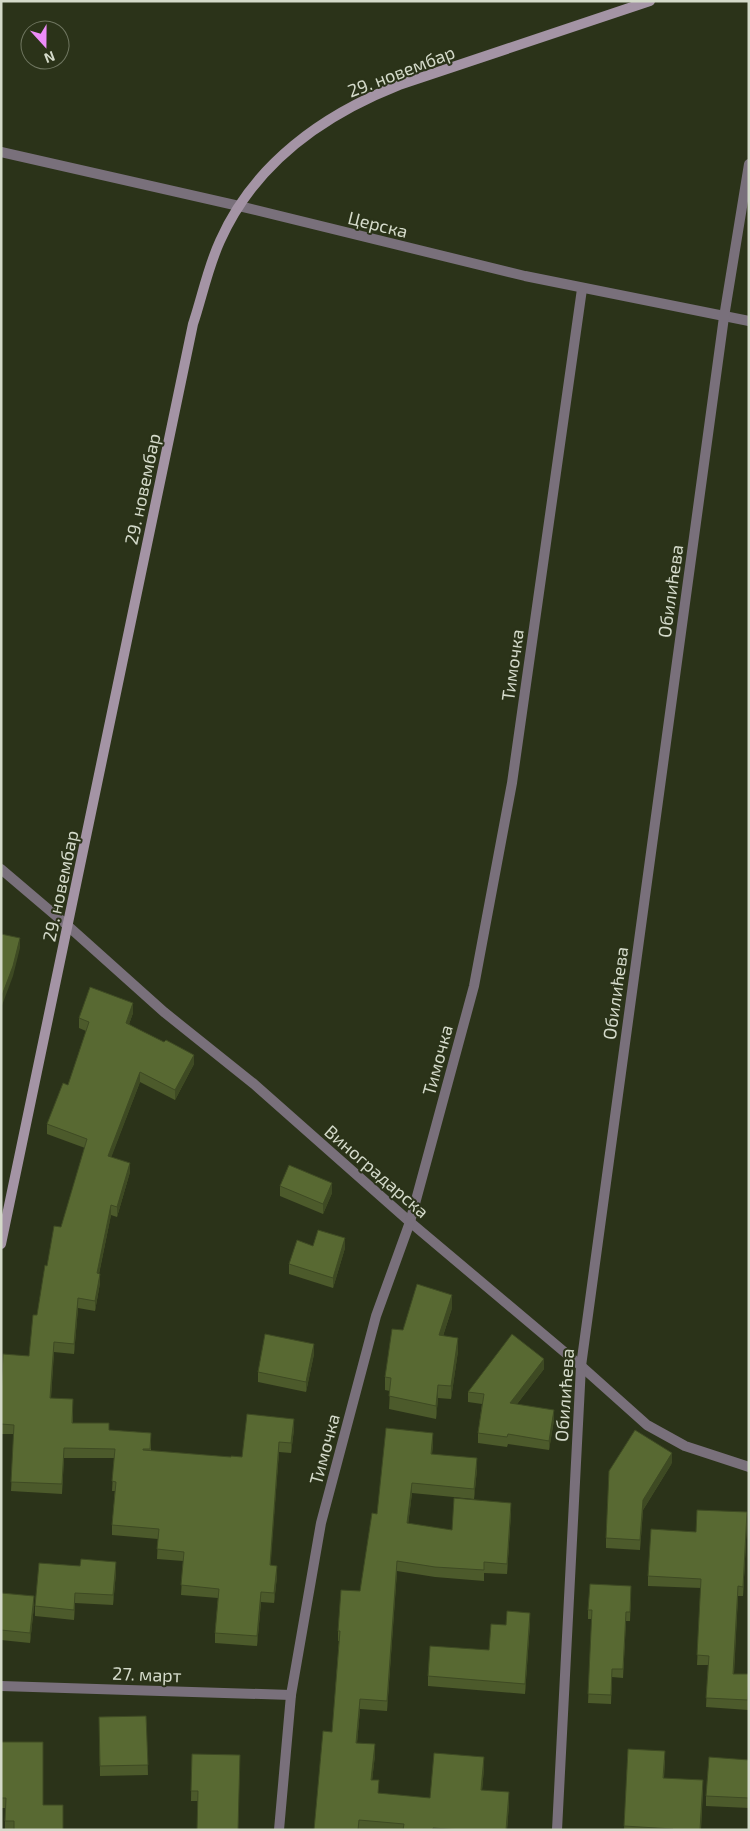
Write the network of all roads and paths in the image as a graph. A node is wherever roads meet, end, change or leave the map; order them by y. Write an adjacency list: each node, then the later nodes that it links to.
1 (650, 1): 4 (main road, 29. новембар)
2 (1, 152): 4 (street, Церска)
3 (749, 164): 6 (street, Обилићева)
4 (239, 206): 5 (street, Церска); 9 (main road, 29. новембар)
5 (582, 289): 6 (street, Церска); 10 (street, Тимочка)
6 (724, 317): 7 (street, Церска); 12 (street, Обилићева)
7 (749, 321)
8 (1, 869): 9 (street, Виноградарска)
9 (68, 926): 10 (street, Виноградарска); 11 (main road, 29. новембар)
10 (410, 1222): 12 (street, Виноградарска); 15 (street, Тимочка)
11 (1, 1244)
12 (580, 1366): 13 (street, Виноградарска); 17 (street, Обилићева)
13 (749, 1467)
14 (1, 1686): 15 (street, 27. март)
15 (291, 1695): 16 (street, Тимочка)
16 (279, 1830)
17 (557, 1830)

